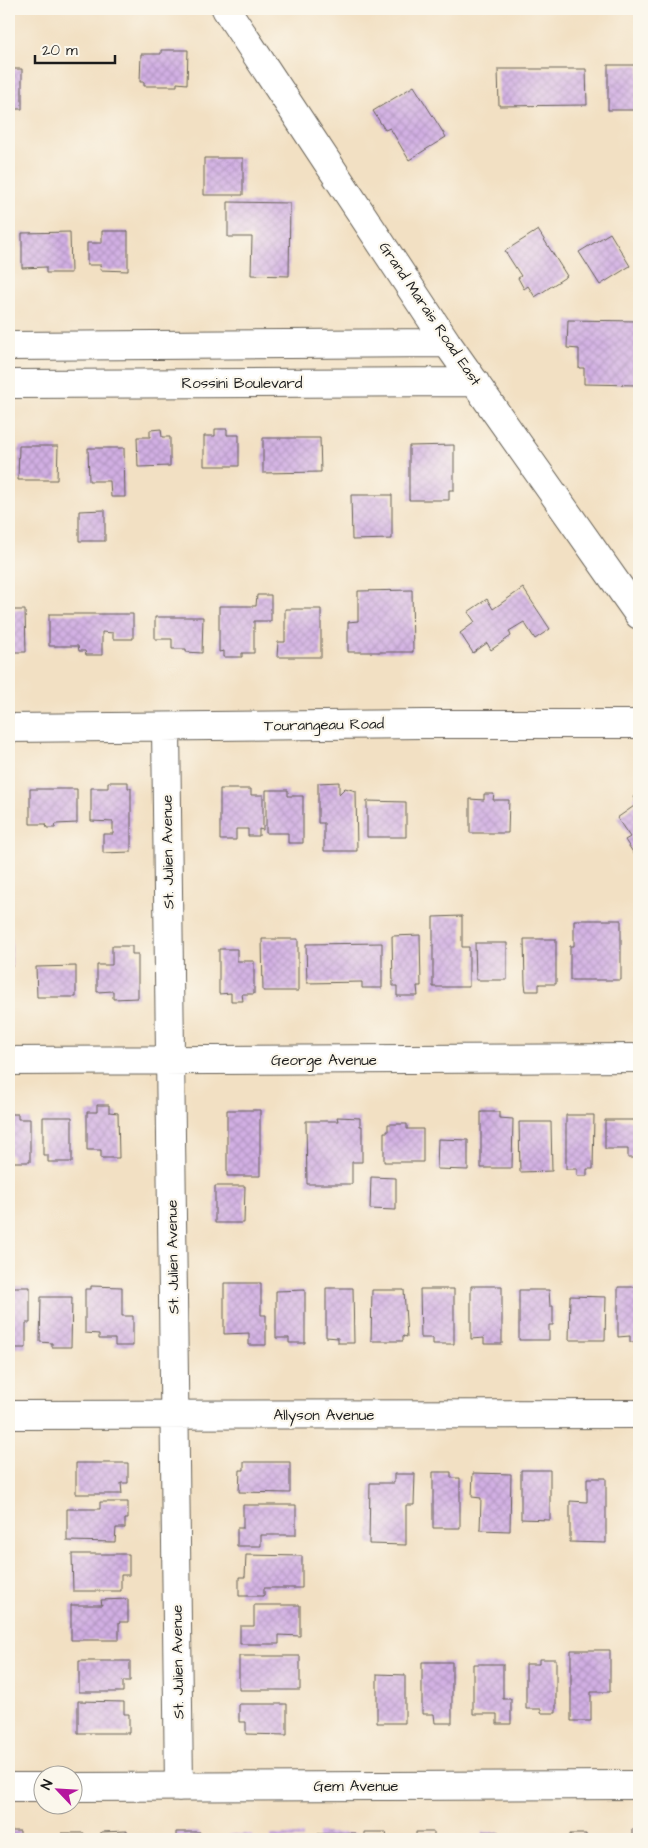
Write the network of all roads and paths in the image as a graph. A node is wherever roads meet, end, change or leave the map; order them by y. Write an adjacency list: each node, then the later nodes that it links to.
1 (226, 9): 2 (street, Grand Marais Road East)
2 (447, 342): 3 (street); 4 (street, Grand Marais Road East)
3 (9, 346)
4 (475, 382): 5 (street, Rossini Boulevard); 6 (street, Grand Marais Road East)
5 (9, 384)
6 (639, 615)
7 (639, 724): 9 (street, Tourangeau Road)
8 (9, 728): 9 (street, Tourangeau Road)
9 (166, 728): 11 (street, St. Julien Avenue)
10 (639, 1058): 11 (street, George Avenue)
11 (170, 1060): 12 (street, George Avenue); 15 (street, St. Julien Avenue)
12 (9, 1061)
13 (639, 1414): 15 (street, Allyson Avenue)
14 (9, 1415): 15 (street, Allyson Avenue)
15 (175, 1415): 20 (street, St. Julien Avenue)
16 (639, 1785): 20 (street, Gem Avenue)
17 (9, 1787): 18 (street)
18 (32, 1787)
19 (82, 1787): 20 (street, Gem Avenue)
20 (179, 1787)

